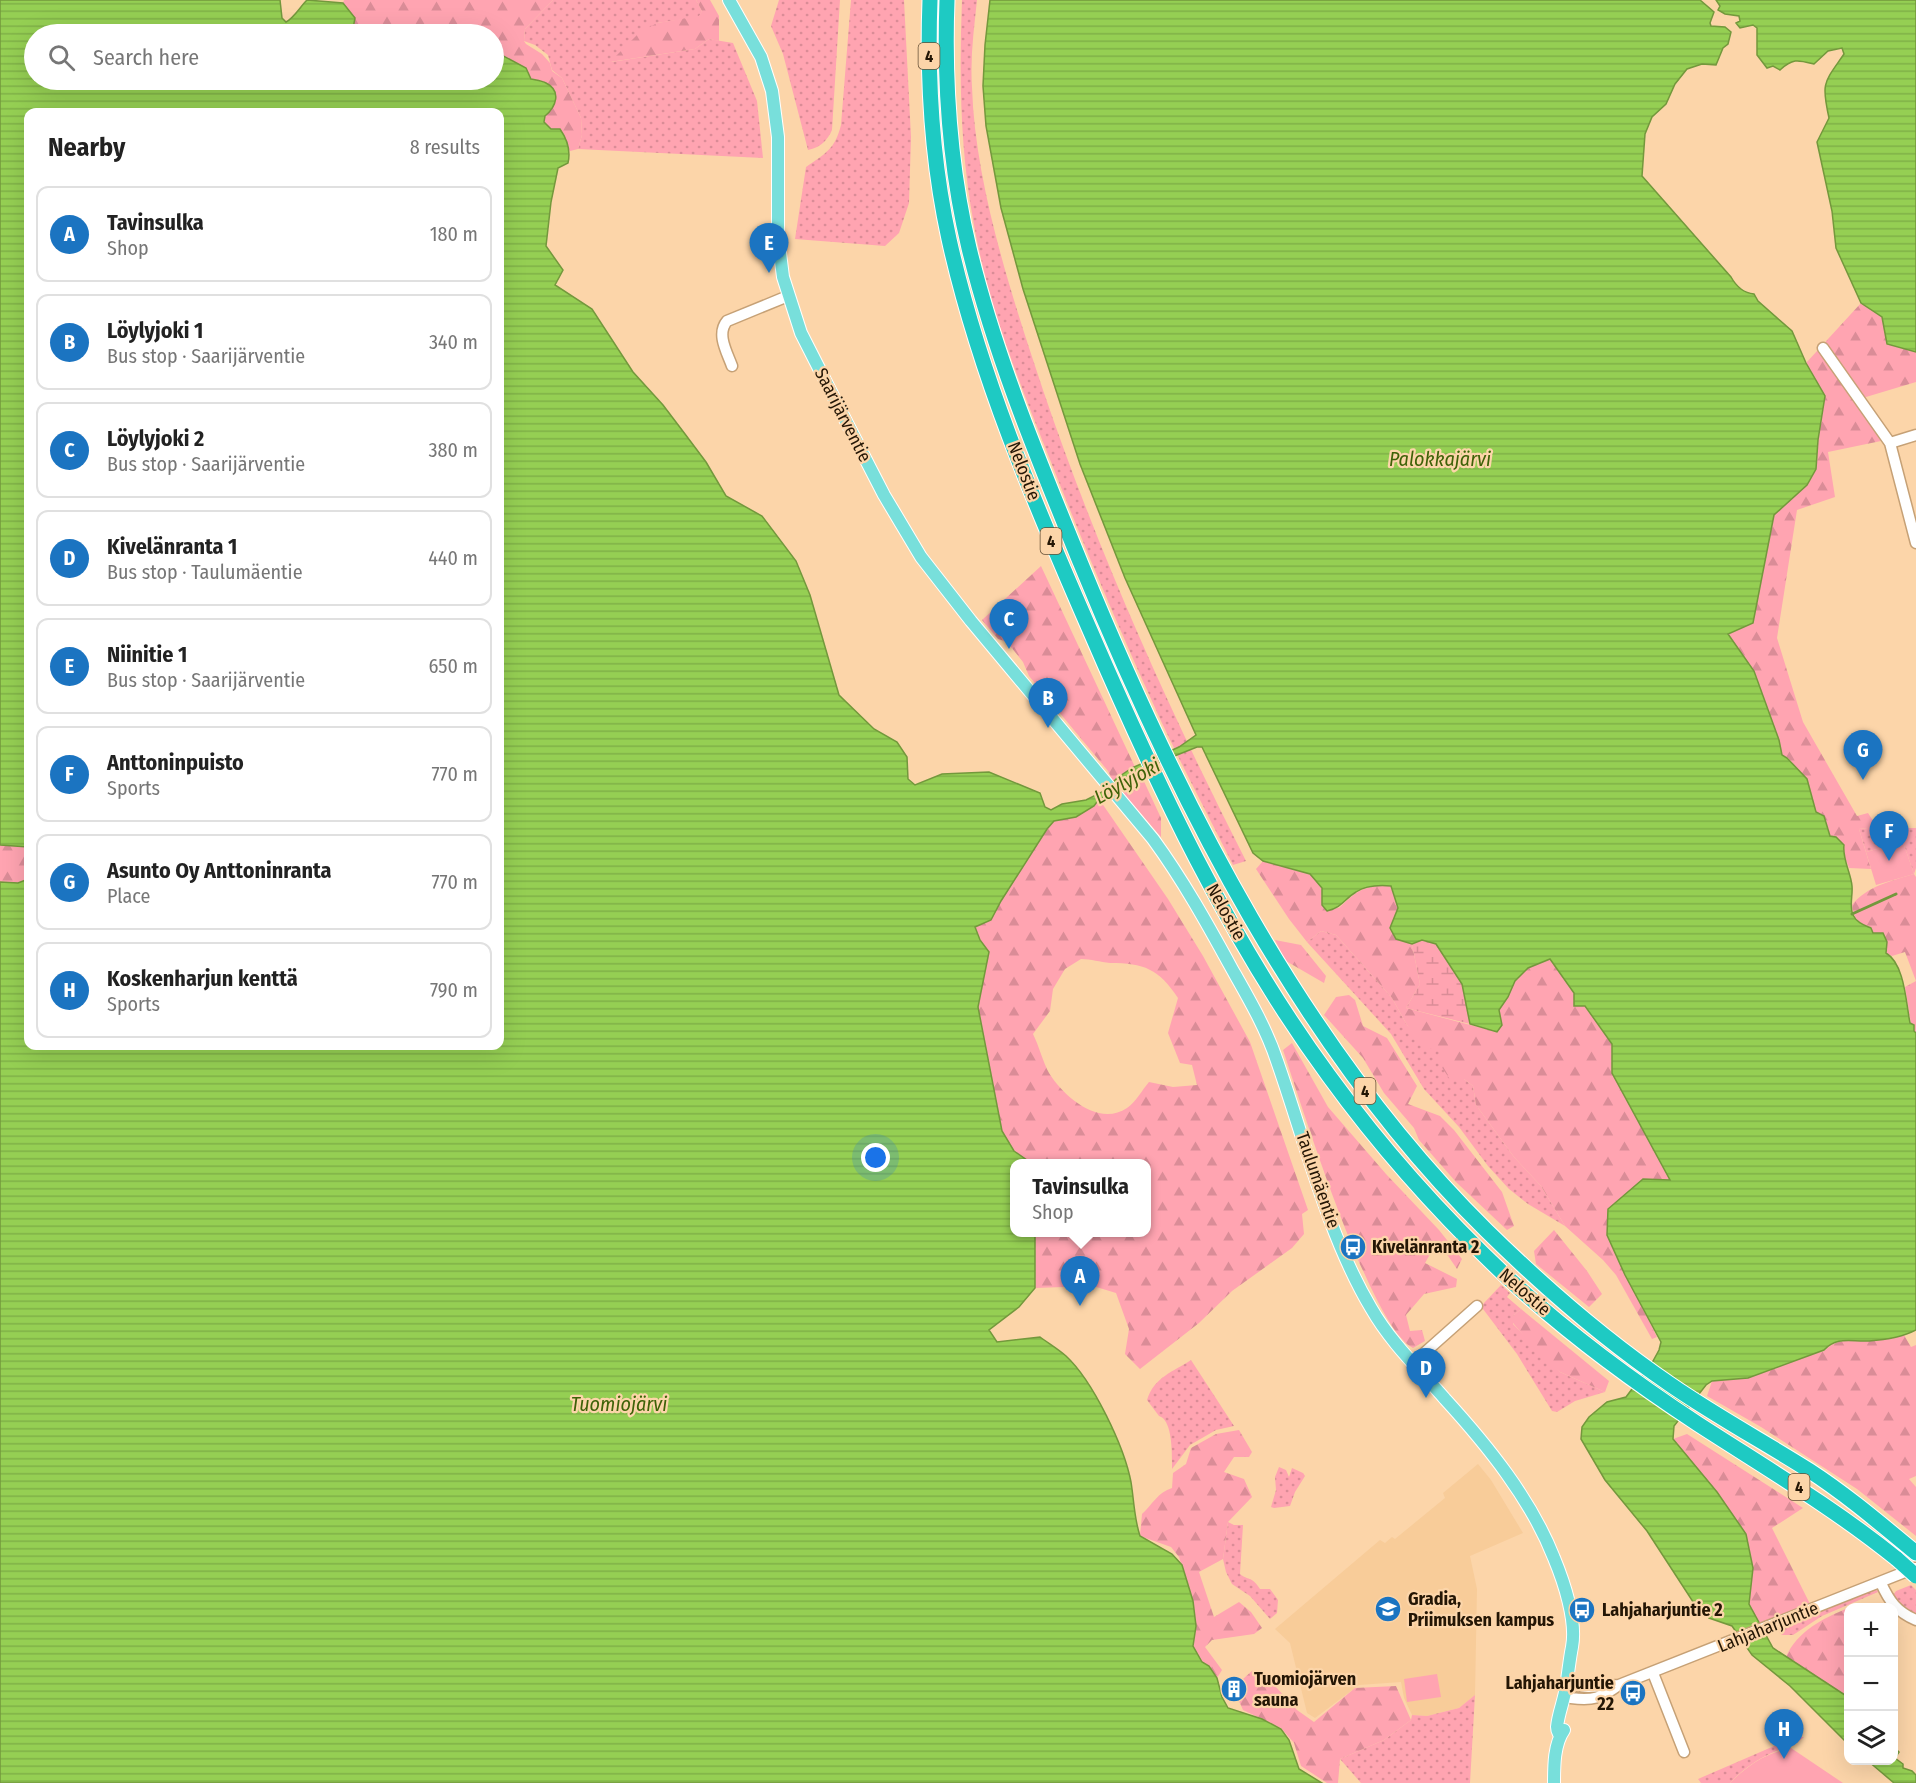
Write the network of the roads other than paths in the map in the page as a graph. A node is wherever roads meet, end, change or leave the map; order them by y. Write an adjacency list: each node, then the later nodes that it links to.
1 (729, 0): 4 (main road, Saarijärventie)
2 (930, 0): 15 (highway, Nelostie / 4, bridge)
3 (947, 0): 13 (highway, Nelostie / 4)
4 (788, 296): 6 (street); 10 (main road, Saarijärventie)
5 (1823, 348): 8 (street)
6 (732, 366)
7 (1916, 435): 8 (street)
8 (1890, 443): 9 (street)
9 (1916, 543)
10 (1099, 773): 12 (main road, Taulumäentie)
11 (1477, 1306): 12 (street)
12 (1413, 1363): 19 (main road, Taulumäentie)
13 (1915, 1552)
14 (1916, 1567): 16 (street, Lahjaharjuntie)
15 (1916, 1576)
16 (1881, 1583): 17 (street); 18 (street, Lahjaharjuntie)
17 (1916, 1620)
18 (1653, 1673): 19 (street, Lahjaharjuntie); 20 (street)
19 (1570, 1691): 21 (main road, Taulumäentie)
20 (1684, 1752)
21 (1554, 1783)

